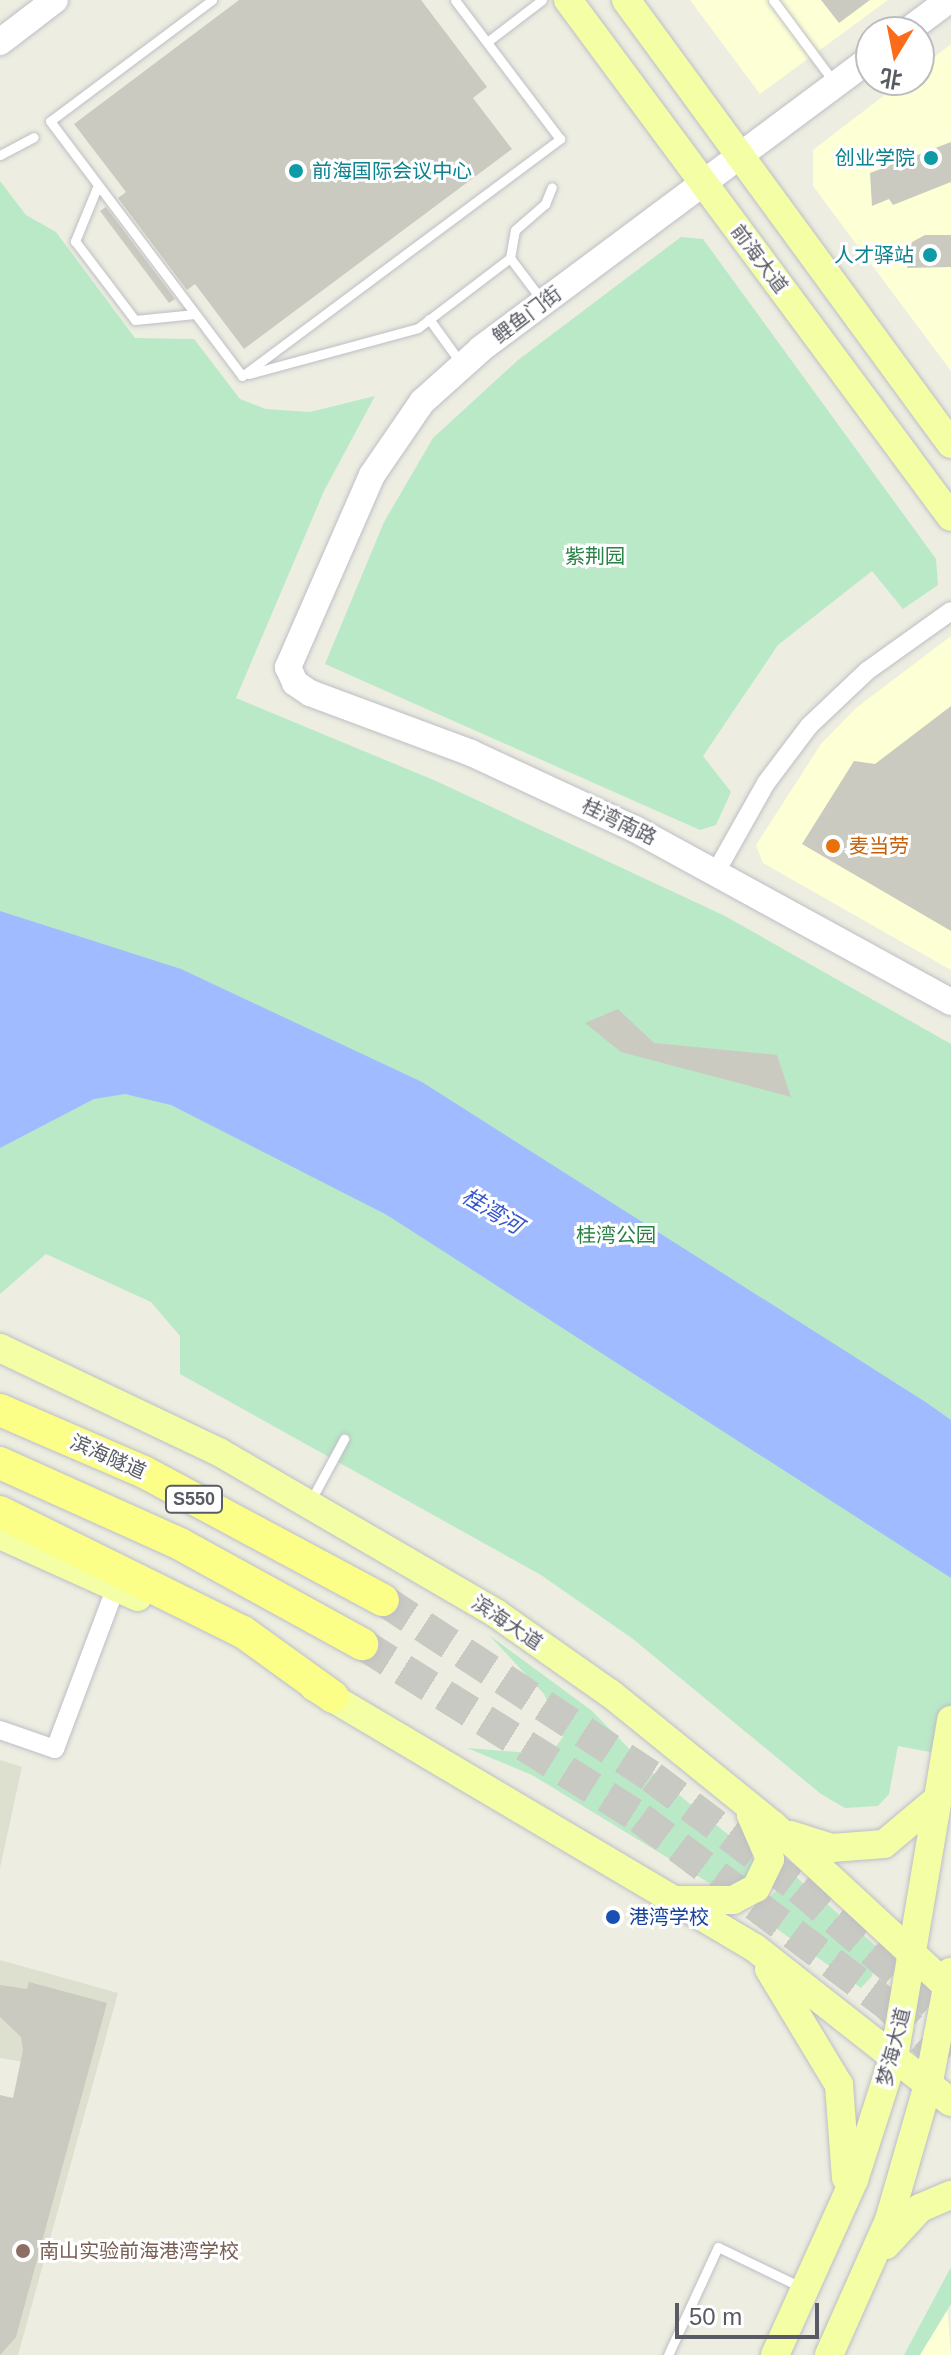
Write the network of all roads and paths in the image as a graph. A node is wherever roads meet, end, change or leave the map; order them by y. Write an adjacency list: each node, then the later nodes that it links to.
1 (55, 0): 10 (street)
2 (212, 0): 18 (lane)
3 (455, 0): 11 (lane)
4 (542, 0): 11 (lane)
5 (568, 0): 17 (main road, 前海大道)
6 (626, 0): 16 (main road)
7 (773, 0): 13 (lane)
8 (949, 0): 9 (street)
9 (928, 16)
10 (0, 42)
11 (487, 42): 25 (lane)
12 (855, 70): 13 (street, 鲤鱼门街)
13 (836, 84): 16 (street, 鲤鱼门街)
14 (34, 137): 15 (lane)
15 (0, 155)
16 (741, 155): 17 (street, 鲤鱼门街); 26 (main road)
17 (704, 182): 21 (street, 鲤鱼门街); 27 (main road, 前海大道)
18 (98, 185): 22 (lane); 22 (lane)
19 (552, 187): 20 (lane)
20 (510, 258): 21 (lane); 23 (lane)
21 (543, 302): 24 (street, 鲤鱼门街)
22 (195, 314): 25 (lane)
23 (429, 319): 24 (lane); 25 (lane)
24 (462, 364): 29 (street, 鲤鱼门街)
25 (242, 376)
26 (951, 444)
27 (951, 517)
28 (951, 611): 30 (street)
29 (288, 661): 30 (street, 桂湾南路)
30 (717, 870): 31 (street, 桂湾南路)
31 (951, 1002)
32 (0, 1348): 36 (main road, 滨海大道)
33 (0, 1410): 40 (highway, 滨海隧道 / S550)
34 (344, 1439): 36 (lane)
35 (0, 1463): 41 (highway, S550)
36 (310, 1502): 46 (main road, 滨海大道)
37 (0, 1512): 42 (highway)
38 (0, 1535): 39 (main road)
39 (116, 1587): 42 (main road); 44 (street)
40 (383, 1600)
41 (362, 1644)
42 (333, 1697): 48 (main road)
43 (951, 1720): 45 (main road, 梦海大道)
44 (0, 1730)
45 (939, 1793): 47 (main road); 50 (main road, 梦海大道)
46 (737, 1795): 47 (main road, 滨海大道); 48 (main road)
47 (773, 1825): 50 (main road, 滨海大道)
48 (678, 1900): 49 (main road)
49 (755, 1948): 52 (main road); 56 (main road)
50 (914, 1954): 51 (main road, 滨海大道); 52 (main road, 梦海大道)
51 (950, 1981): 53 (main road, 梦海大道)
52 (895, 2052): 53 (main road); 56 (main road, 梦海大道)
53 (929, 2081): 54 (main road); 57 (main road, 梦海大道)
54 (951, 2102)
55 (951, 2195): 57 (main road)
56 (841, 2211): 58 (main road, 梦海大道)
57 (876, 2258): 61 (main road, 梦海大道)
58 (807, 2290): 59 (lane); 60 (main road, 梦海大道)
59 (668, 2355)
60 (775, 2355)
61 (829, 2355)

